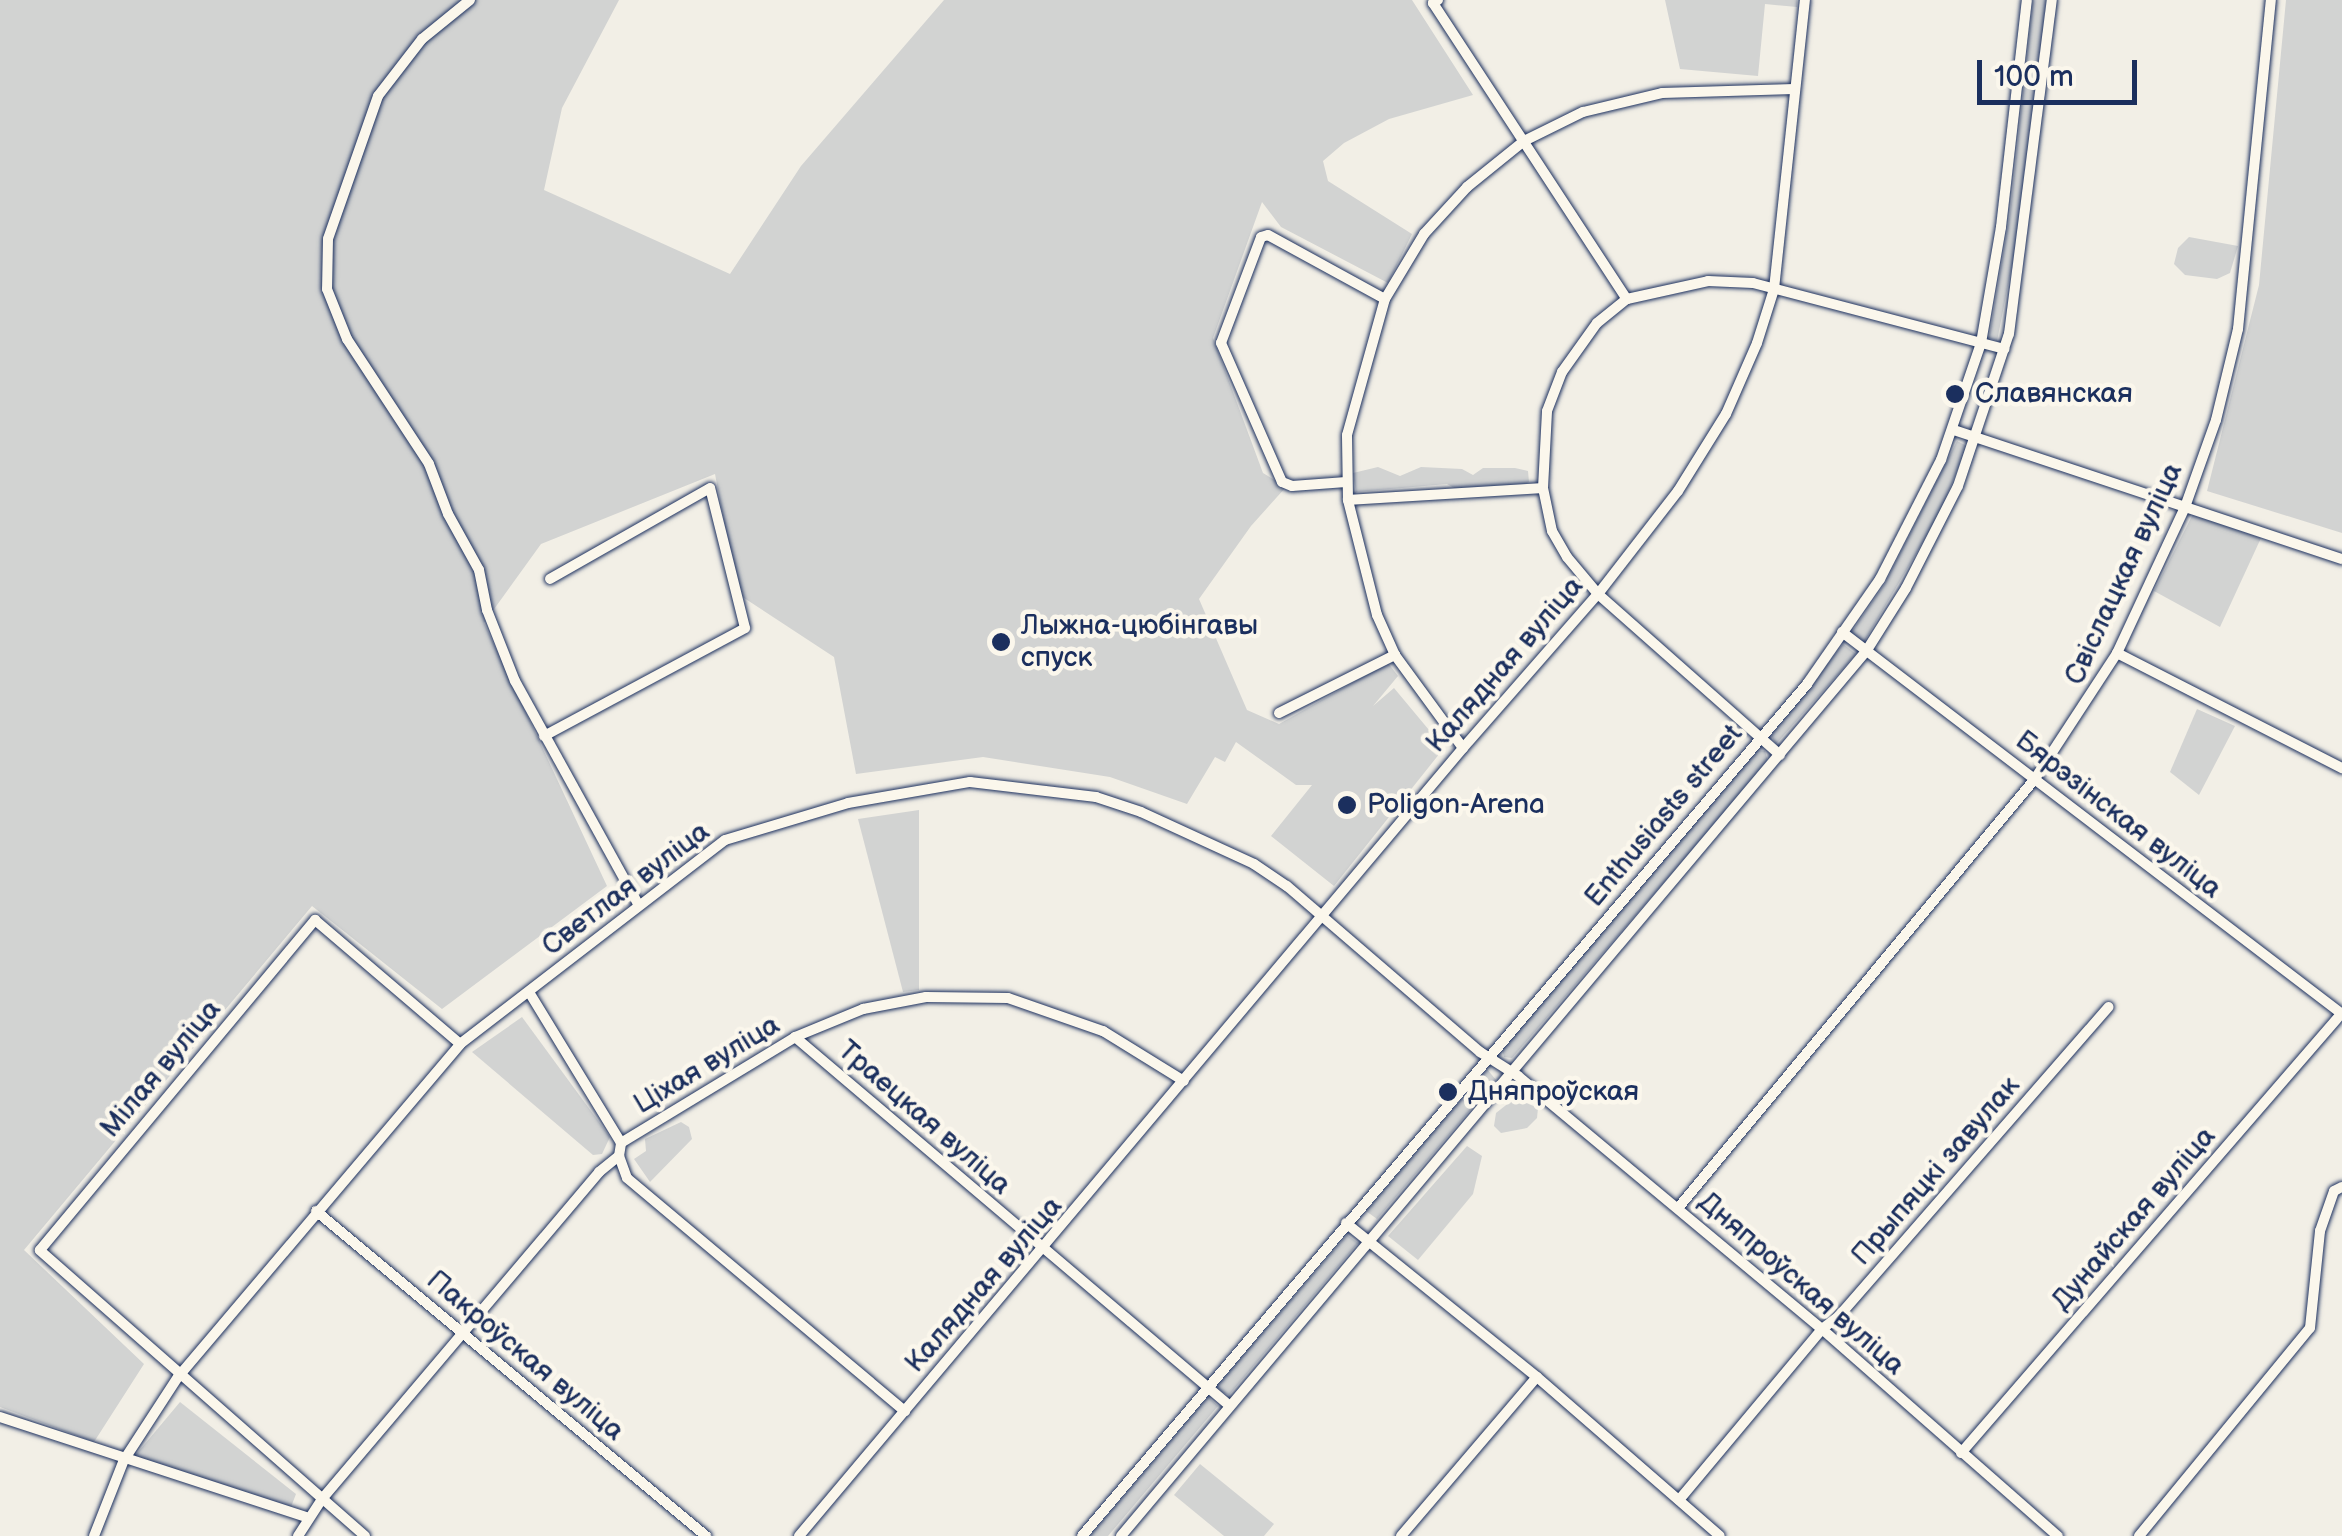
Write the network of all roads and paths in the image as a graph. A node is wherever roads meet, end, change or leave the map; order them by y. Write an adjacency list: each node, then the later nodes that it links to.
1 (470, 0): 28 (street)
2 (1438, 0): 8 (street)
3 (1806, 0): 7 (street, Калядная вуліца)
4 (2027, 0): 12 (street, Enthusiasts street)
5 (2052, 0): 13 (street, Enthusiasts street)
6 (2272, 0): 19 (street, Свіслацкая вуліца)
7 (1794, 88): 8 (street); 9 (street, Калядная вуліца)
8 (1524, 141): 10 (street); 11 (street)
9 (1774, 289): 11 (street); 12 (street); 22 (street, Калядная вуліца)
10 (1385, 299): 16 (street); 16 (street)
11 (1626, 299): 17 (street)
12 (1981, 343): 13 (street); 14 (street, Enthusiasts street)
13 (2005, 349): 15 (street, Enthusiasts street)
14 (1954, 430): 15 (street); 23 (street, Enthusiasts street)
15 (1977, 438): 19 (street); 24 (street, Enthusiasts street)
16 (1346, 482): 18 (street)
17 (1543, 488): 18 (street); 22 (street)
18 (1348, 500): 26 (street)
19 (2185, 507): 20 (street); 25 (street, Свіслацкая вуліца)
20 (2342, 559)
21 (550, 579): 28 (street)
22 (1598, 594): 29 (street); 30 (street, Калядная вуліца)
23 (1842, 632): 24 (street, Бярэзінская вуліца); 29 (street, Enthusiasts street)
24 (1866, 650): 31 (street, Enthusiasts street); 33 (street, Бярэзінская вуліца)
25 (2118, 654): 32 (street); 33 (street, Свіслацкая вуліца)
26 (1394, 655): 27 (street); 30 (street)
27 (1279, 713)
28 (544, 736): 34 (street)
29 (1760, 736): 31 (street); 41 (street, Enthusiasts street)
30 (1462, 748): 35 (street, Калядная вуліца)
31 (1780, 755): 42 (street, Enthusiasts street)
32 (2342, 768)
33 (2034, 780): 38 (street, Бярэзінская вуліца); 47 (street, Свіслацкая вуліца)
34 (638, 904): 35 (street, Светлая вуліца); 36 (street, Светлая вуліца)
35 (1322, 917): 41 (street, Светлая вуліца); 43 (street, Калядная вуліца)
36 (529, 992): 40 (street, Светлая вуліца); 44 (street)
37 (2108, 1007): 52 (street, Прыпяцкі завулак)
38 (2342, 1014): 60 (street, Дунайская вуліца)
39 (796, 1037): 43 (street, Ціхая вуліца); 44 (street, Ціхая вуліца); 51 (street, Траецкая вуліца)
40 (460, 1044): 48 (street, Светлая вуліца); 55 (street, Мілая вуліца)
41 (1489, 1057): 42 (street, Дняпроўская вуліца); 49 (street, Enthusiasts street)
42 (1511, 1071): 47 (street, Дняпроўская вуліца); 50 (street, Enthusiasts street)
43 (1184, 1082): 51 (street, Калядная вуліца)
44 (621, 1142): 45 (street, Ціхая вуліца)
45 (619, 1156): 53 (street); 58 (street)
46 (2342, 1187): 75 (street)
47 (1678, 1208): 52 (street, Дняпроўская вуліца)
48 (316, 1211): 53 (street, Пакроўская вуліца); 55 (street, Светлая вуліца)
49 (1346, 1224): 50 (street); 56 (street, Enthusiasts street)
50 (1369, 1240): 54 (street); 57 (street, Enthusiasts street)
51 (1044, 1250): 56 (street, Траецкая вуліца); 58 (street, Калядная вуліца)
52 (1822, 1329): 60 (street, Дняпроўская вуліца); 63 (street, Прыпяцкі завулак)
53 (464, 1334): 62 (street); 68 (street, Пакроўская вуліца)
54 (1536, 1376): 63 (street); 72 (street)
55 (178, 1377): 61 (street, Светлая вуліца); 62 (street)
56 (1208, 1386): 57 (street, Траецкая вуліца); 70 (street, Enthusiasts street)
57 (1230, 1406): 71 (street, Enthusiasts street)
58 (905, 1411): 69 (street, Калядная вуліца)
59 (0, 1416): 61 (street)
60 (1961, 1453): 74 (street, Дняпроўская вуліца)
61 (124, 1460): 64 (street); 65 (street, Светлая вуліца)
62 (322, 1499): 64 (street); 67 (street)
63 (1679, 1500): 73 (street)
64 (306, 1517): 66 (street)
65 (94, 1536)
66 (298, 1536)
67 (365, 1536)
68 (706, 1536)
69 (799, 1536)
70 (1082, 1536)
71 (1121, 1536)
72 (1401, 1536)
73 (1720, 1536)
74 (2058, 1536)
75 (2138, 1536)

